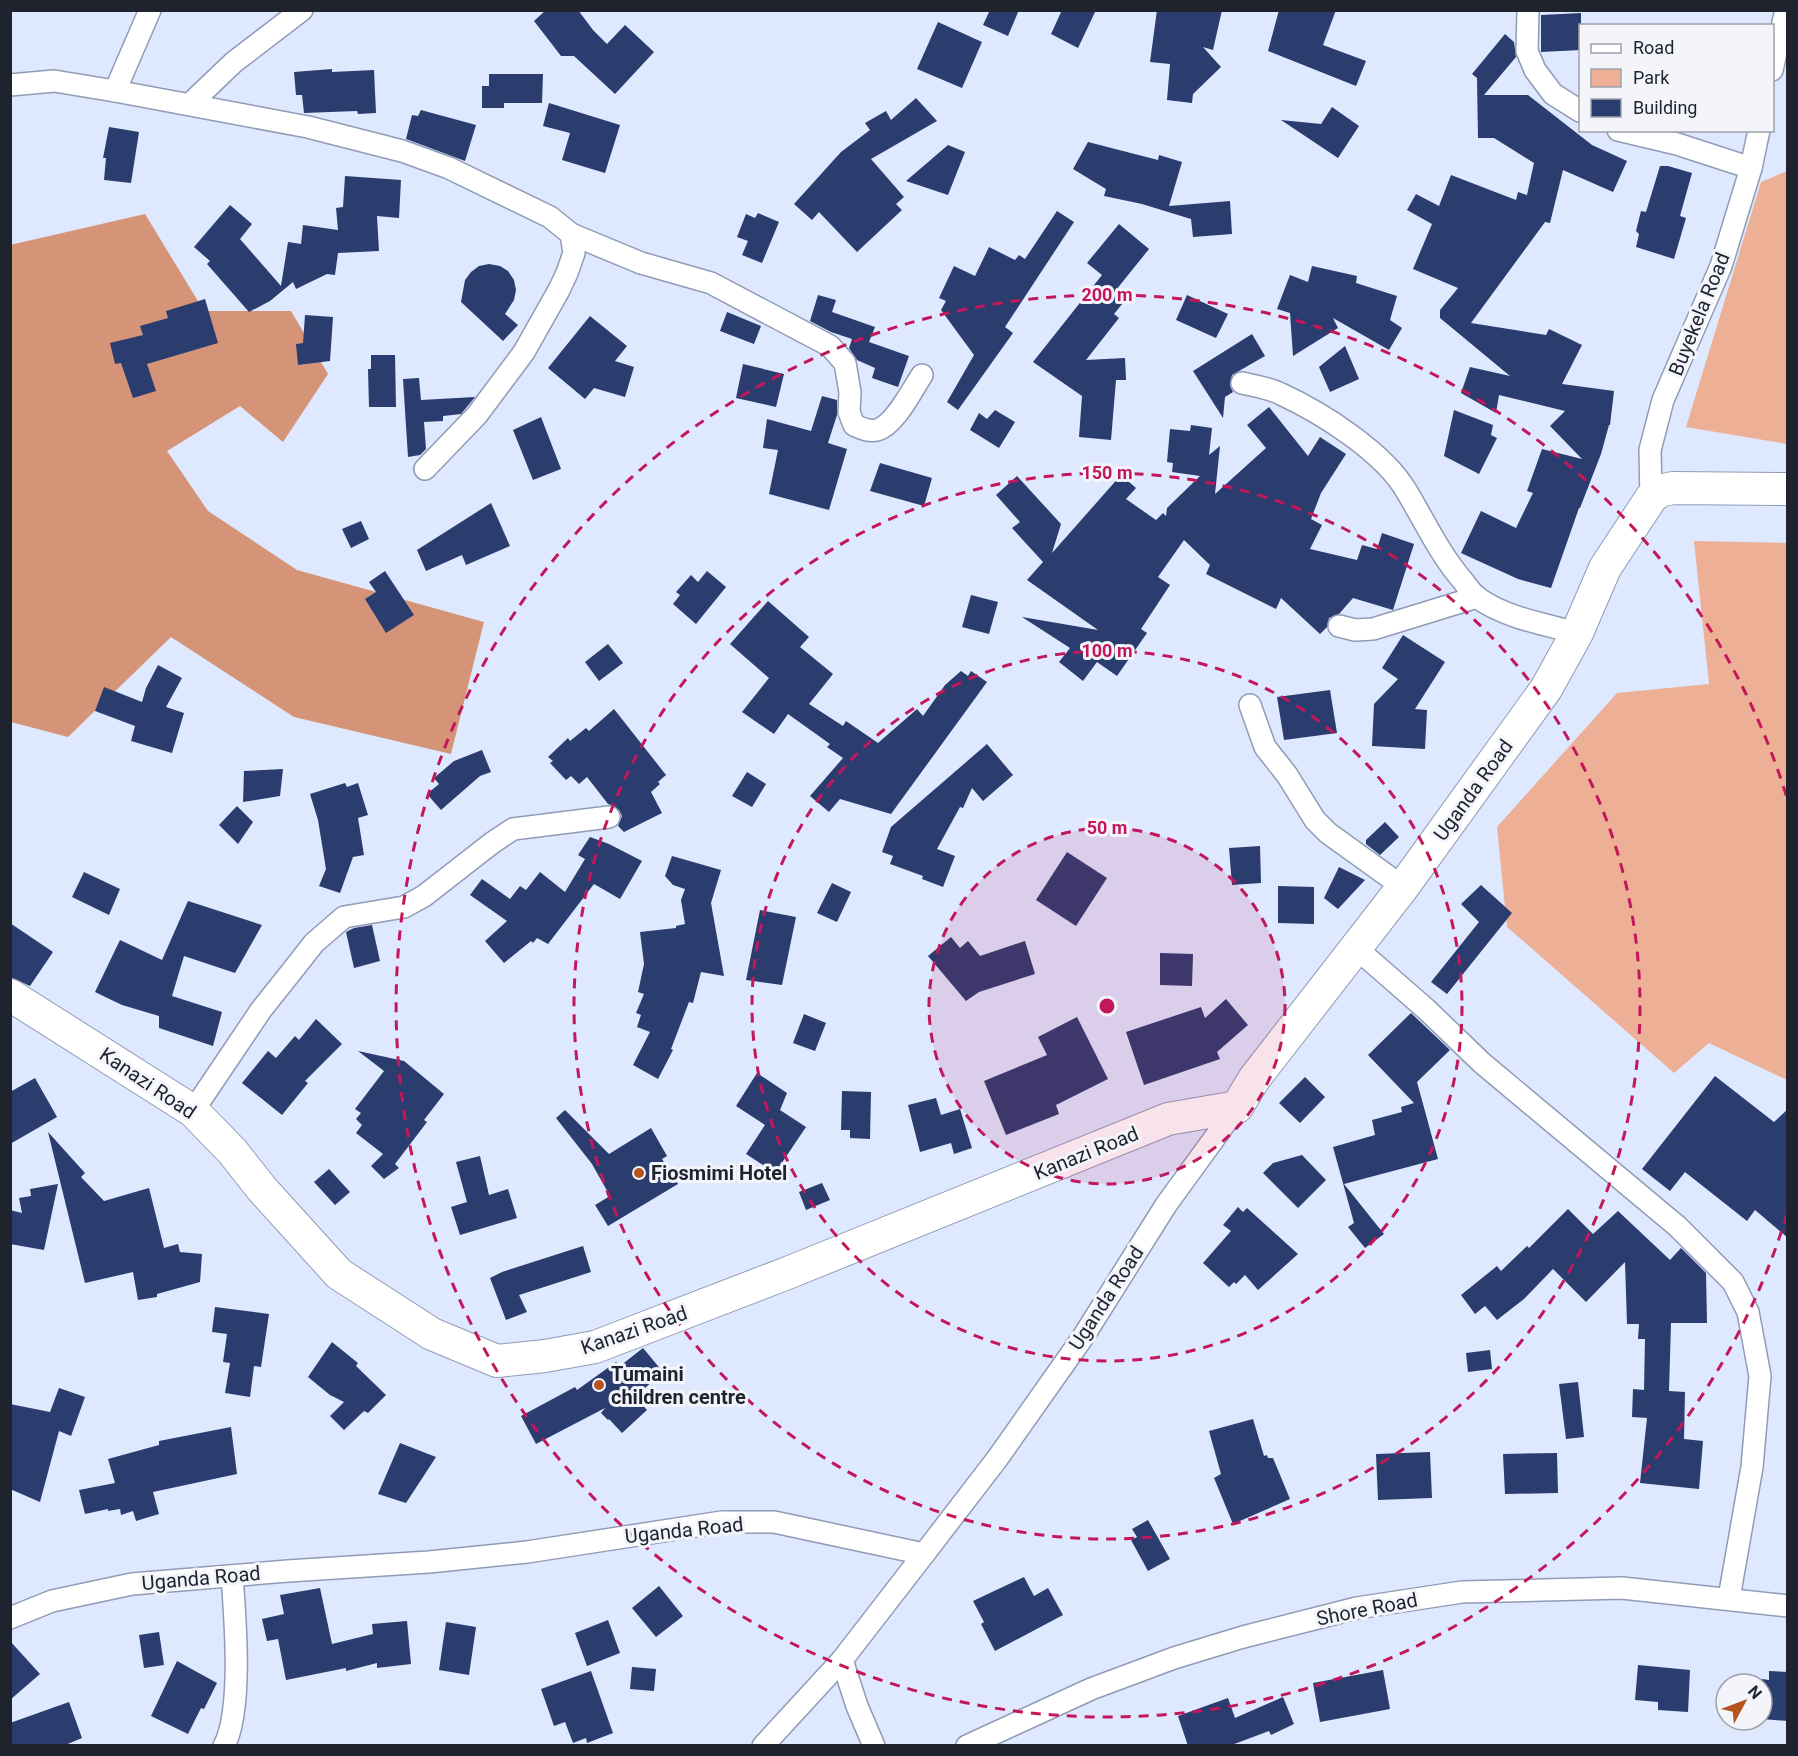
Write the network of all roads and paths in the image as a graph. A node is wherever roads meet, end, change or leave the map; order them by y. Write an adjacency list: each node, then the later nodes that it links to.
1 (150, 10): 7 (street)
2 (302, 10): 8 (street)
3 (1528, 10): 9 (street)
4 (1786, 10): 5 (street)
5 (1774, 65)
6 (10, 85): 7 (street)
7 (116, 92): 8 (street)
8 (190, 104): 13 (street)
9 (1579, 110)
10 (1626, 132): 12 (street)
11 (1759, 132): 12 (street, Buyekela Road)
12 (1751, 168): 18 (street, Buyekela Road)
13 (571, 234): 14 (street); 16 (street)
14 (922, 375)
15 (1242, 383): 19 (street)
16 (425, 469)
17 (1788, 489): 18 (main road)
18 (1651, 498): 21 (main road, Uganda Road)
19 (1477, 597): 20 (street); 21 (street)
20 (1339, 626)
21 (1577, 633): 24 (main road, Uganda Road)
22 (1250, 705): 24 (street)
23 (609, 817): 28 (street)
24 (1403, 887): 25 (main road, Uganda Road)
25 (1356, 948): 27 (main road, Uganda Road); 31 (street)
26 (10, 995): 28 (main road, Kanazi Road)
27 (1237, 1107): 28 (main road, Kanazi Road); 29 (street, Uganda Road)
28 (193, 1111)
29 (924, 1554): 30 (street, Uganda Road); 34 (street)
30 (231, 1576): 33 (street, Uganda Road); 35 (street)
31 (1729, 1599): 32 (street, Shore Road); 38 (street, Shore Road)
32 (1788, 1606)
33 (10, 1618)
34 (842, 1660): 36 (street); 37 (street)
35 (224, 1746)
36 (763, 1746)
37 (874, 1746)
38 (967, 1746)

